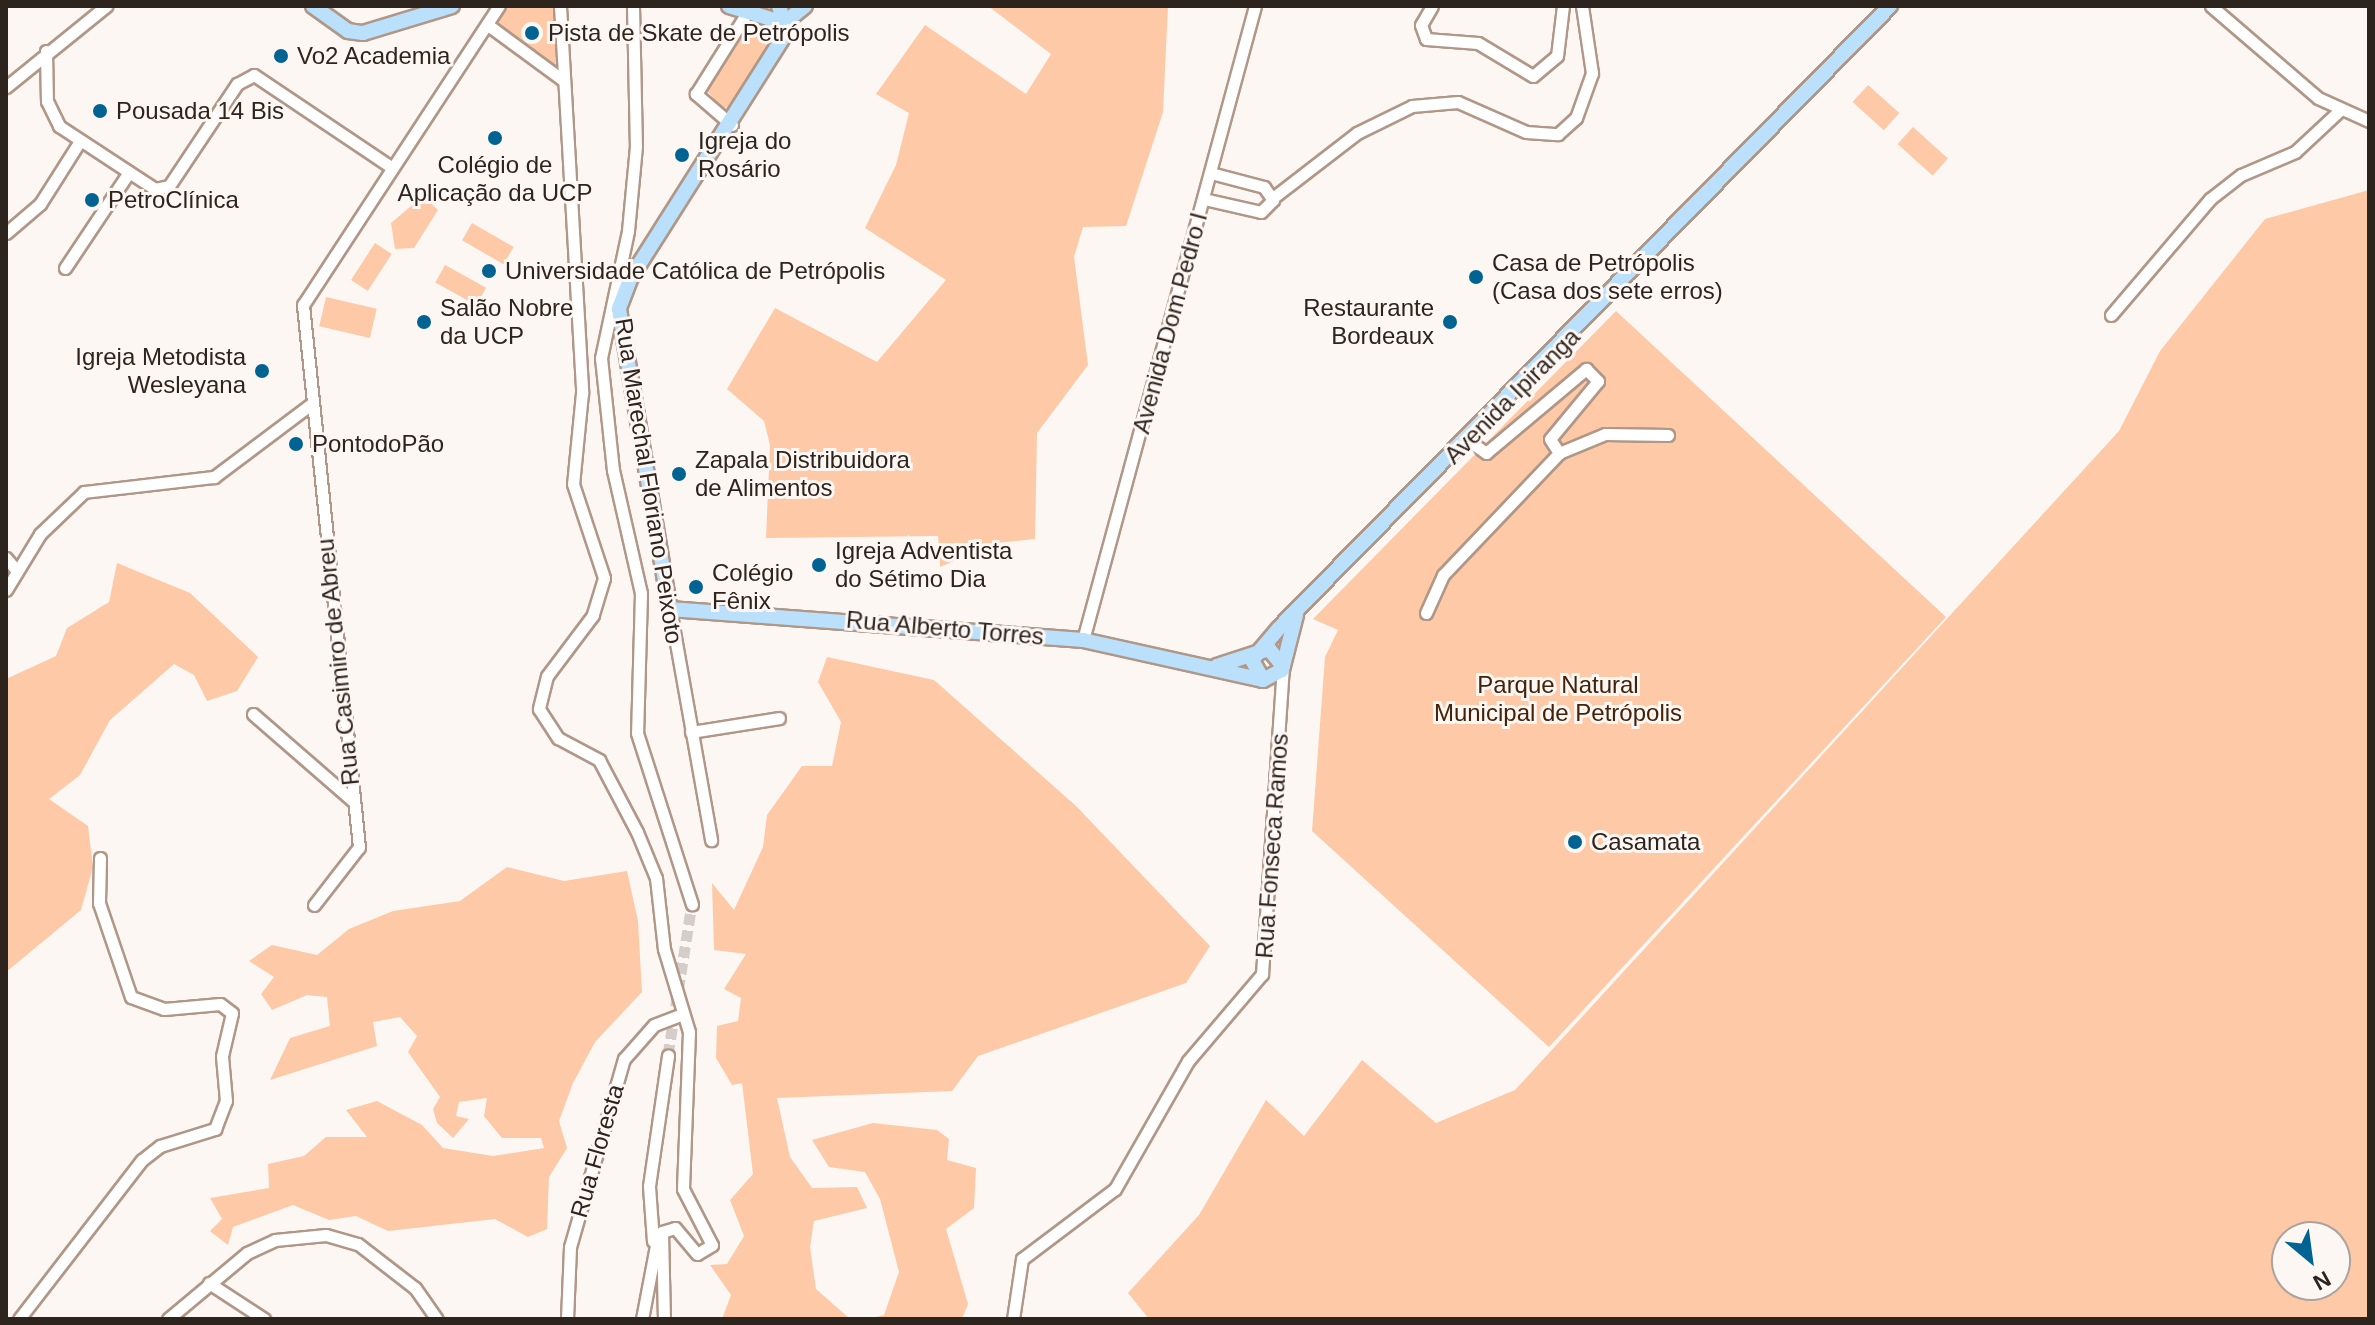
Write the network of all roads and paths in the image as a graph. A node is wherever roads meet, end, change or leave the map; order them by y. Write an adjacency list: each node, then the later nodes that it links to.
1 (106, 6): 19 (street)
2 (313, 6): 3 (main road)
3 (452, 6)
4 (499, 6): 18 (street, Rua Casimiro de Abreu)
5 (560, 6): 20 (street)
6 (633, 6): 56 (street)
7 (729, 6): 16 (main road)
8 (779, 6): 17 (main road)
9 (805, 6): 17 (main road)
10 (1255, 6): 28 (street, Avenida Dom Pedro I)
11 (1432, 6): 12 (street)
12 (1563, 6)
13 (1582, 6): 29 (street)
14 (1890, 6): 36 (main road, Avenida Ipiranga)
15 (2211, 6): 22 (street)
16 (745, 16): 17 (main road); 24 (street)
17 (784, 23): 24 (main road, Rua Marechal Floriano Peixoto)
18 (487, 30): 20 (street); 26 (street, Rua Casimiro de Abreu)
19 (46, 51): 21 (street); 25 (street)
20 (563, 80): 58 (street)
21 (6, 87)
22 (2338, 112): 23 (street); 33 (street)
23 (2369, 121)
24 (732, 125): 41 (main road, Rua Marechal Floriano Peixoto)
25 (80, 141): 27 (street); 31 (street)
26 (391, 167): 27 (street); 34 (street, Rua Casimiro de Abreu)
27 (129, 172): 32 (street)
28 (1211, 173): 29 (street); 30 (street, Avenida Dom Pedro I)
29 (1274, 197): 30 (street)
30 (1204, 199): 44 (street, Avenida Dom Pedro I)
31 (6, 233)
32 (65, 268)
33 (2111, 315)
34 (310, 405): 39 (street); 53 (street, Rua Casimiro de Abreu)
35 (1668, 435): 37 (street)
36 (1469, 441): 37 (street); 42 (main road, Avenida Ipiranga)
37 (1559, 453): 43 (street)
38 (6, 558): 39 (street)
39 (17, 571): 40 (street)
40 (6, 590)
41 (670, 609): 44 (main road, Rua Alberto Torres); 52 (street, Rua Marechal Floriano Peixoto)
42 (1298, 611): 45 (main road, Avenida Ipiranga); 47 (main road, Avenida Ipiranga)
43 (1426, 613)
44 (1083, 640): 46 (main road, Rua Alberto Torres)
45 (1258, 652): 46 (main road, Rua Alberto Torres); 47 (main road); 48 (main road)
46 (1217, 666): 48 (main road, Rua Alberto Torres)
47 (1283, 666): 48 (main road); 49 (street, Rua Fonseca Ramos)
48 (1263, 680): 49 (street, Rua Fonseca Ramos)
49 (1282, 707): 69 (street, Rua Fonseca Ramos)
50 (253, 714): 53 (street)
51 (779, 718): 52 (street)
52 (691, 732): 54 (street, Rua Marechal Floriano Peixoto)
53 (353, 801): 57 (street, Rua Casimiro de Abreu)
54 (711, 840)
55 (100, 858): 62 (street)
56 (692, 904)
57 (314, 905)
58 (682, 1014): 60 (street); 66 (street, Rua Floresta)
59 (668, 1055): 60 (street)
60 (657, 1236): 67 (street); 68 (street)
61 (209, 1283): 63 (street); 64 (street); 65 (street)
62 (19, 1319)
63 (168, 1319)
64 (264, 1319)
65 (437, 1319)
66 (567, 1319)
67 (642, 1319)
68 (664, 1319)
69 (1013, 1319)

